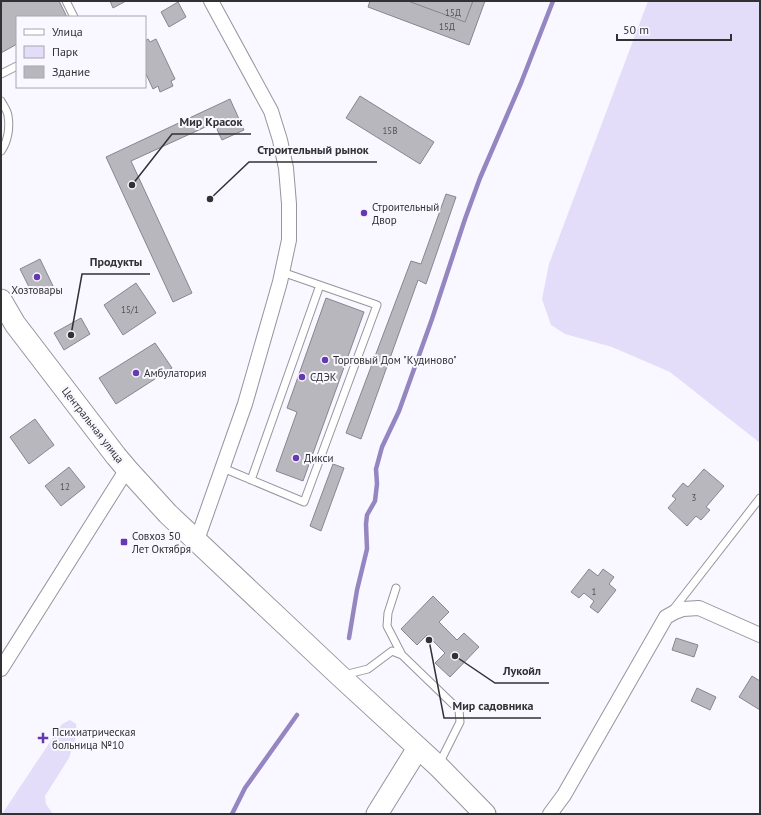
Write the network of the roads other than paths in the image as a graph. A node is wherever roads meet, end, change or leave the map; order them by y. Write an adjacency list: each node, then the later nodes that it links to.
1 (66, 1): 3 (lane)
2 (211, 1): 8 (street)
3 (74, 16)
4 (16, 66): 5 (lane)
5 (1, 74)
6 (1, 101): 7 (lane)
7 (1, 151)
8 (282, 272): 9 (lane); 11 (street)
9 (320, 285): 13 (lane); 13 (lane)
10 (1, 300): 12 (main road, Центральная улица)
11 (223, 468): 13 (lane); 15 (street)
12 (127, 469): 15 (main road, Центральная улица); 20 (street)
13 (251, 480)
14 (760, 498): 17 (lane)
15 (197, 540): 21 (main road, Центральная улица)
16 (396, 588): 19 (lane)
17 (666, 617): 18 (street); 26 (street)
18 (760, 635)
19 (402, 655): 21 (lane); 23 (lane)
20 (1, 669)
21 (340, 676): 22 (main road, Центральная улица)
22 (418, 748): 23 (main road, Центральная улица); 24 (main road)
23 (438, 766): 25 (main road, Центральная улица)
24 (377, 814)
25 (485, 814)
26 (550, 814)

